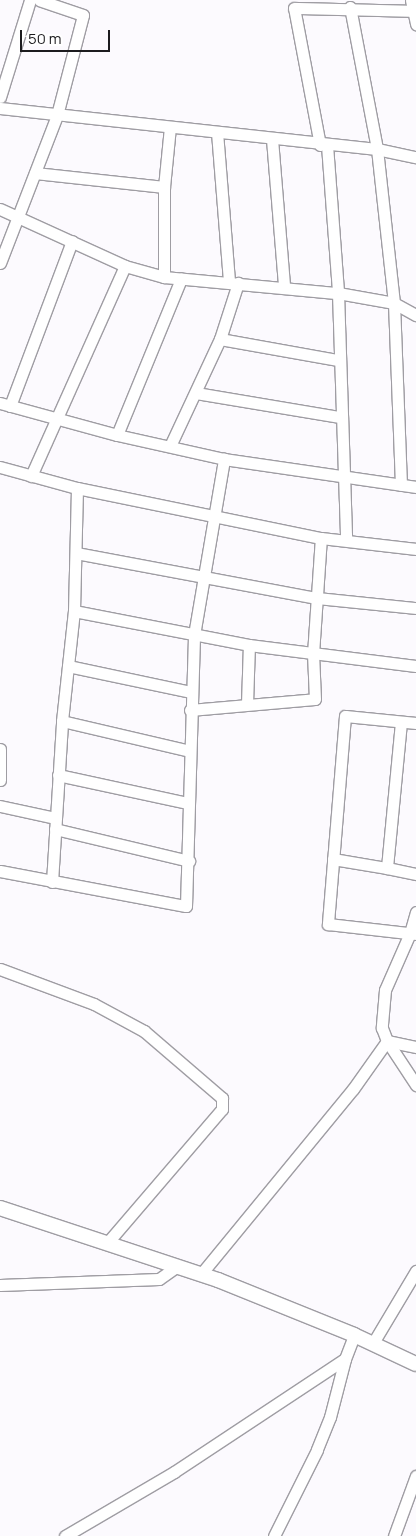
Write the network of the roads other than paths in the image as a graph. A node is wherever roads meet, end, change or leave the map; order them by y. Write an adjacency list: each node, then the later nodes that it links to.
1 (30, 0): 6 (street)
2 (39, 0): 8 (street)
3 (412, 5): 4 (street); 5 (street)
4 (350, 7): 12 (street); 13 (street)
5 (416, 24)
6 (0, 97)
7 (0, 108): 8 (street)
8 (56, 115): 9 (street); 15 (street)
9 (170, 127): 10 (street); 16 (street)
10 (217, 132): 11 (street); 24 (street)
11 (272, 139): 12 (street); 25 (street)
12 (323, 145): 13 (street); 26 (street)
13 (377, 149): 14 (street); 27 (street)
14 (416, 157)
15 (35, 173): 16 (street); 18 (street)
16 (164, 187): 22 (street)
17 (0, 209): 18 (street)
18 (18, 217): 19 (street); 20 (street)
19 (72, 241): 21 (street); 32 (street)
20 (0, 263)
21 (125, 266): 22 (street); 34 (street)
22 (164, 277): 23 (street)
23 (181, 279): 24 (street); 35 (street)
24 (234, 282): 25 (street); 29 (street)
25 (284, 286): 26 (street)
26 (338, 293): 27 (street); 30 (street)
27 (394, 303): 28 (street); 41 (street)
28 (416, 315)
29 (220, 339): 30 (street); 31 (street)
30 (338, 360): 33 (street)
31 (196, 393): 33 (street); 36 (street)
32 (5, 404): 34 (street)
33 (340, 417): 40 (street)
34 (57, 420): 35 (street); 39 (street)
35 (117, 435): 36 (street)
36 (170, 446): 37 (street)
37 (224, 459): 40 (street); 44 (street)
38 (0, 467): 39 (street)
39 (31, 476): 43 (street)
40 (343, 478): 41 (street); 46 (street)
41 (401, 485): 42 (street)
42 (416, 487)
43 (78, 488): 44 (street); 48 (street)
44 (212, 516): 45 (street); 49 (street)
45 (320, 538): 46 (street); 50 (street)
46 (346, 540): 47 (street)
47 (416, 549)
48 (76, 553): 49 (street); 52 (street)
49 (202, 579): 50 (street); 53 (street)
50 (317, 598): 51 (street); 55 (street)
51 (416, 608)
52 (74, 612): 53 (street); 56 (street)
53 (194, 635): 54 (street); 58 (street)
54 (249, 645): 55 (street); 59 (street)
55 (314, 654): 57 (street); 59 (street)
56 (68, 666): 58 (street); 61 (street)
57 (416, 666)
58 (190, 692): 60 (street)
59 (247, 704): 60 (street)
60 (190, 710): 65 (street)
61 (62, 721): 65 (street); 66 (street)
62 (401, 722): 63 (street); 71 (street); 73 (street)
63 (416, 723)
64 (0, 749): 67 (street)
65 (190, 751): 68 (street)
66 (58, 776): 68 (street); 70 (street)
67 (0, 780)
68 (188, 803): 72 (street)
69 (0, 806): 70 (street)
70 (55, 824): 72 (street); 76 (street)
71 (333, 859): 73 (street); 78 (street)
72 (188, 861): 76 (street)
73 (387, 868): 75 (street)
74 (0, 871): 76 (street)
75 (416, 874)
76 (52, 882)
77 (416, 912): 78 (street)
78 (413, 934): 80 (street)
79 (0, 969): 84 (street)
80 (387, 1041): 81 (street); 82 (street); 87 (street)
81 (416, 1047)
82 (416, 1085)
83 (0, 1208): 84 (street)
84 (107, 1244): 85 (street)
85 (175, 1268): 87 (street); 88 (street)
86 (416, 1271): 90 (street)
87 (201, 1274): 89 (street)
88 (0, 1285)
89 (354, 1335): 90 (street); 91 (street)
90 (373, 1343): 92 (street)
91 (345, 1359): 94 (street); 95 (street)
92 (416, 1364)
93 (416, 1476): 96 (street)
94 (65, 1536)
95 (274, 1536)
96 (394, 1536)

